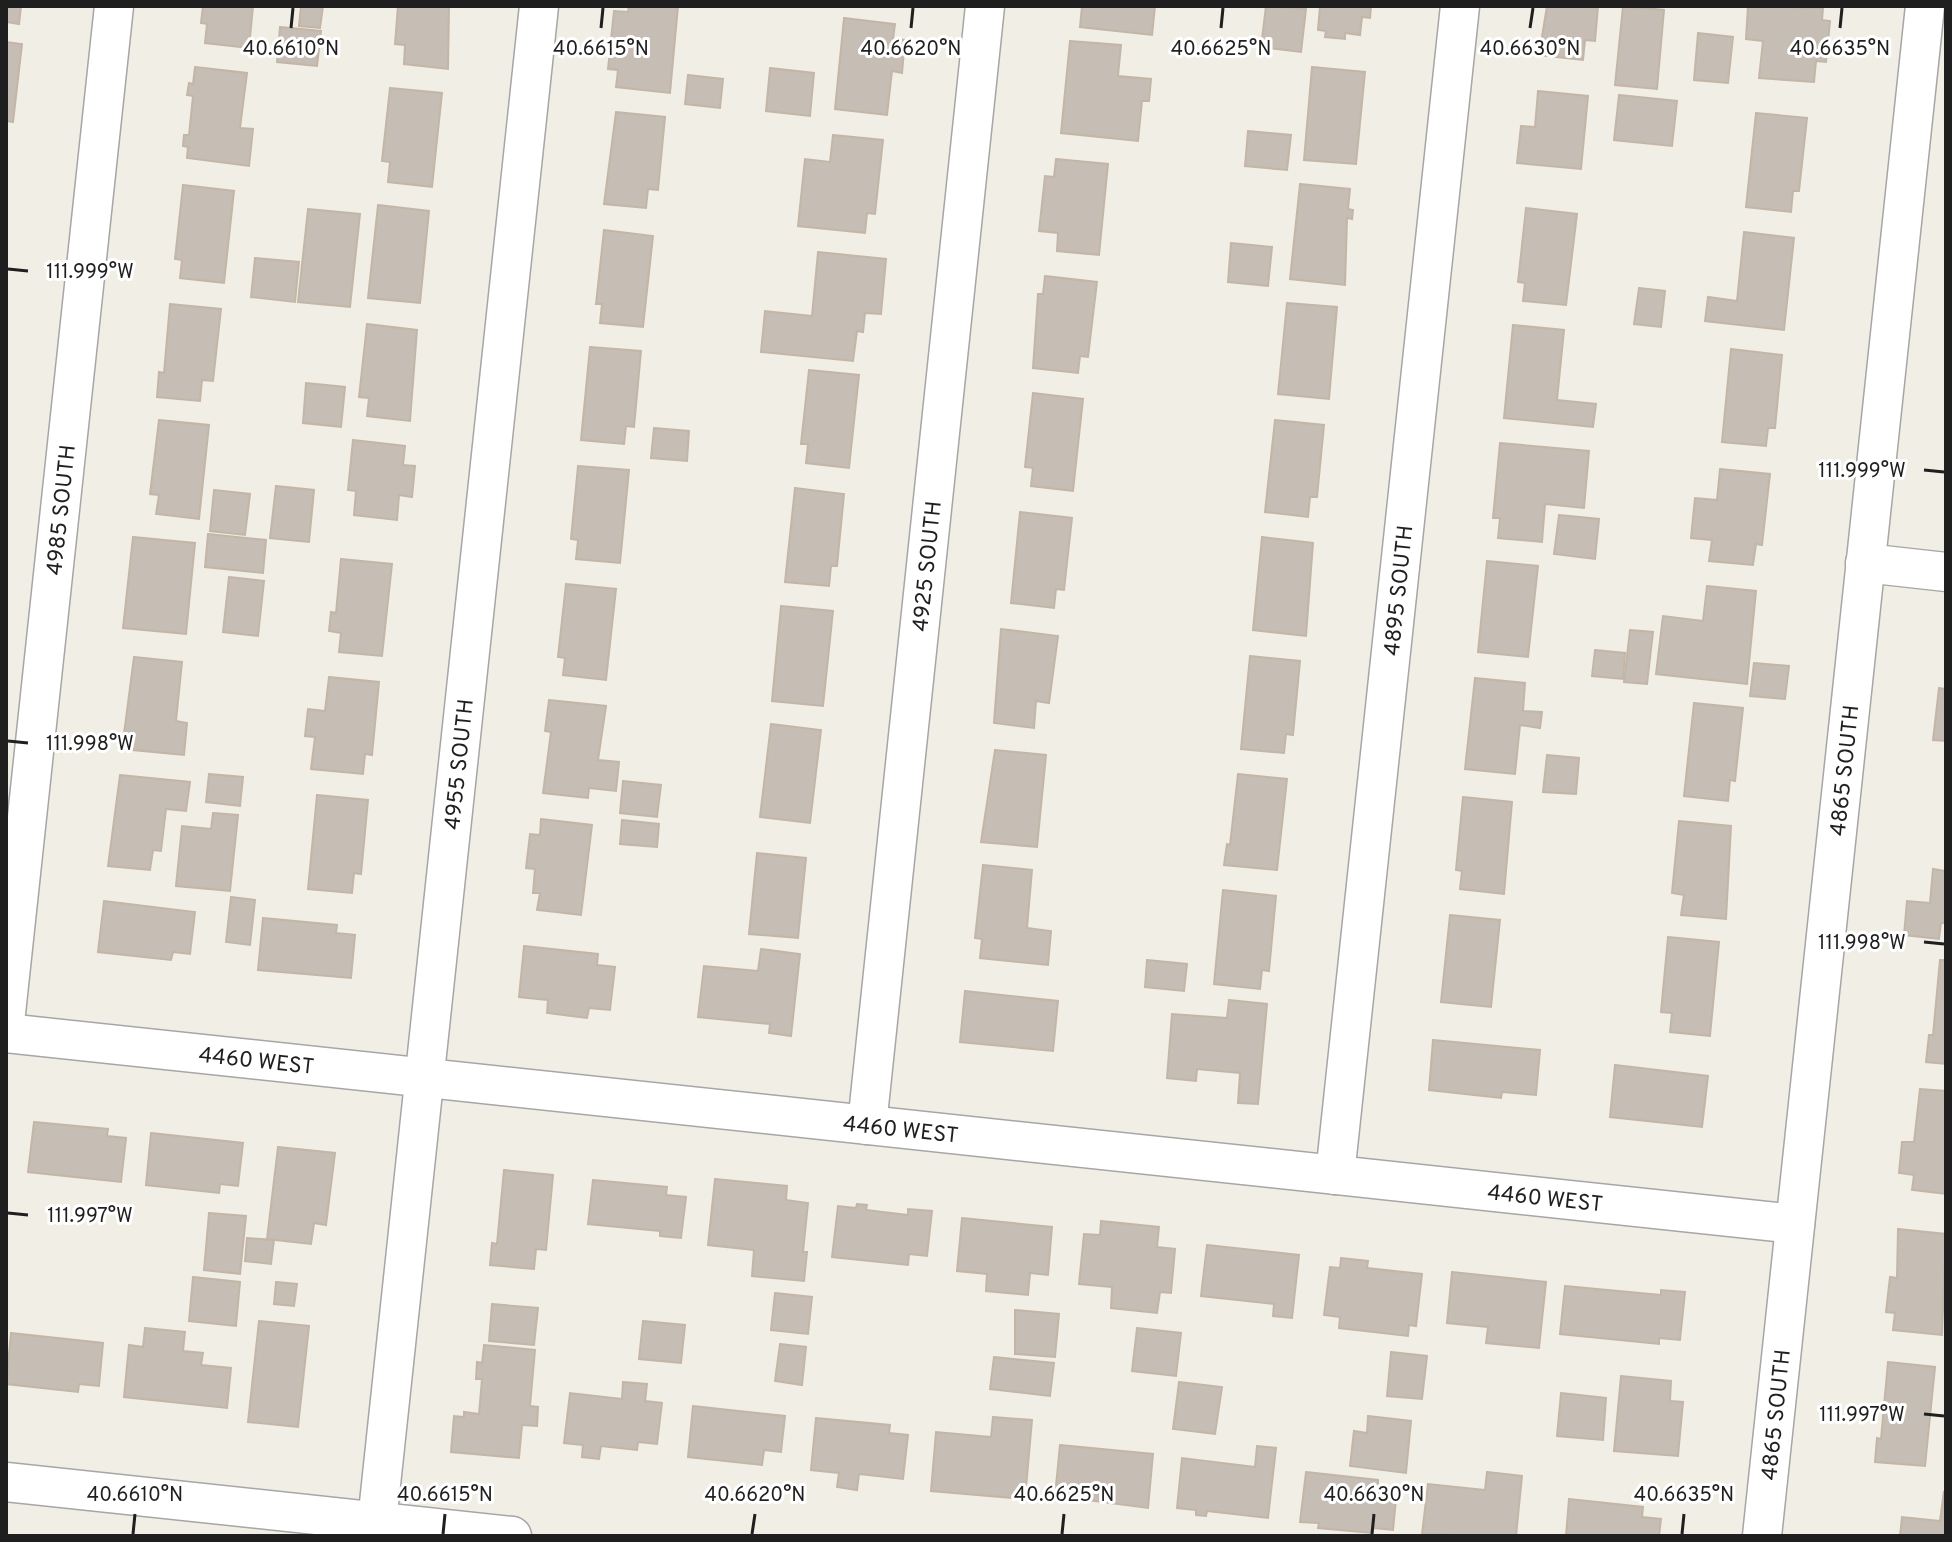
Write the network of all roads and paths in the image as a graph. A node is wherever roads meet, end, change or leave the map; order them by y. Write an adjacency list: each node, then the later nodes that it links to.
1 (114, 6): 8 (street, 4985 SOUTH)
2 (539, 6): 10 (street, 4955 SOUTH)
3 (985, 6): 11 (street, 4925 SOUTH)
4 (1460, 6): 12 (street, 4895 SOUTH)
5 (1925, 6): 6 (street, 4865 SOUTH)
6 (1865, 563): 7 (street); 13 (street, 4865 SOUTH)
7 (1946, 572)
8 (6, 1013)
9 (6, 1033): 10 (street, 4460 WEST)
10 (426, 1078): 11 (street, 4460 WEST); 15 (street, 4955 SOUTH)
11 (867, 1125): 12 (street, 4460 WEST)
12 (1335, 1175): 13 (street, 4460 WEST)
13 (1795, 1224): 17 (street, 4865 SOUTH)
14 (6, 1482): 15 (street)
15 (377, 1522): 16 (street)
16 (512, 1536)
17 (1762, 1536)

